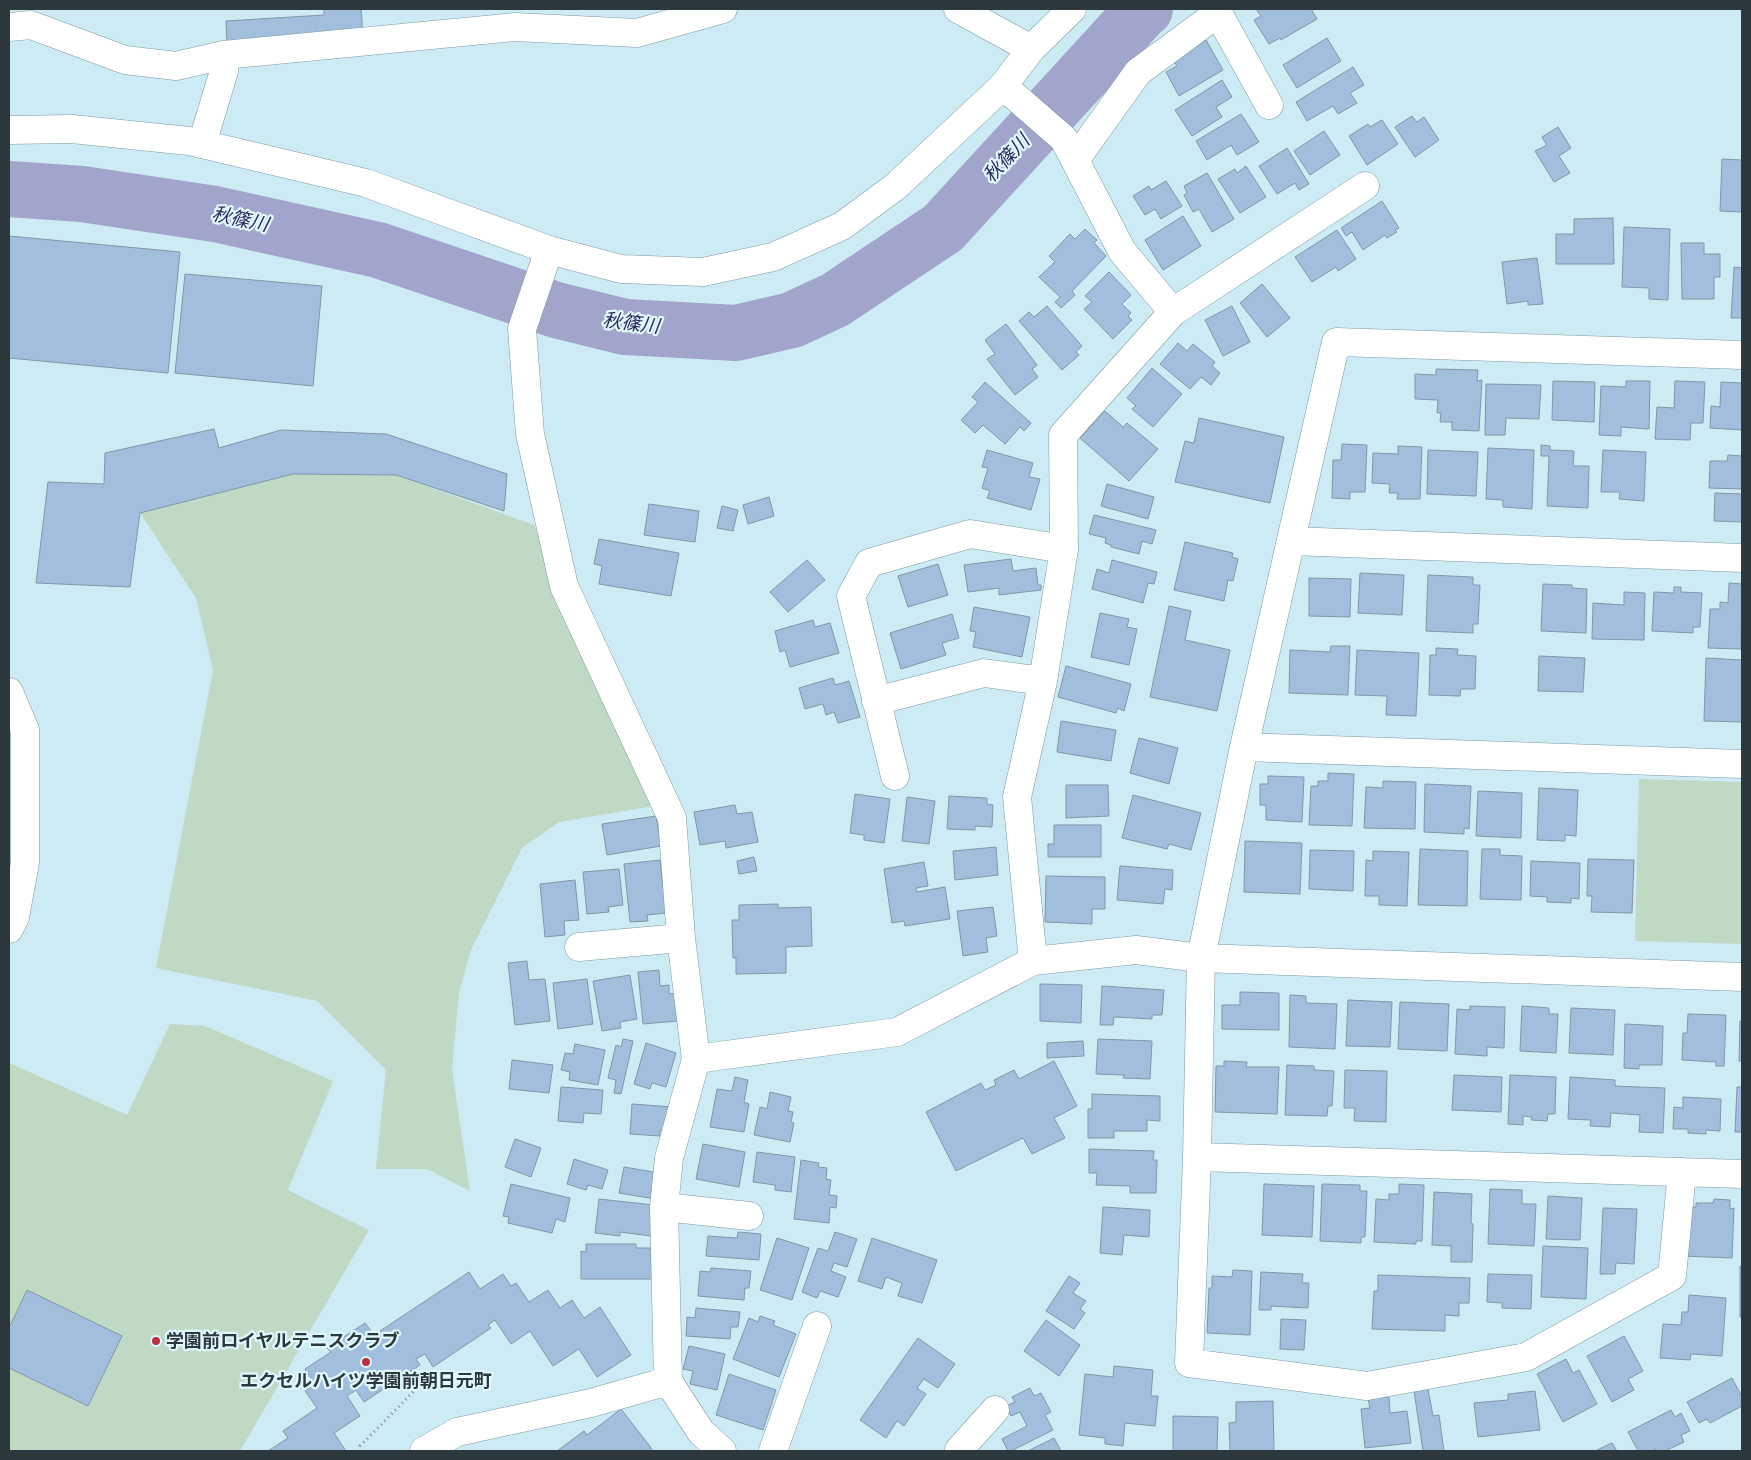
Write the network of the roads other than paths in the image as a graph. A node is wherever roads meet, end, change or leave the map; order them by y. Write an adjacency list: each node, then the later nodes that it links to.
1 (723, 9): 6 (street)
2 (958, 9): 5 (street)
3 (1072, 9): 5 (street)
4 (9, 27): 6 (street)
5 (1031, 49): 7 (street)
6 (224, 55): 10 (street)
7 (1003, 86): 11 (street); 13 (street)
8 (1269, 105): 11 (street)
9 (9, 130): 10 (street)
10 (202, 144): 13 (street)
11 (1069, 150): 14 (street)
12 (1364, 186): 14 (street)
13 (546, 260): 27 (street)
14 (1173, 312): 17 (street)
15 (1742, 355): 16 (street)
16 (1292, 541): 18 (street); 22 (street)
17 (1064, 549): 19 (street); 21 (street)
18 (1742, 558)
19 (1043, 682): 21 (street); 30 (street)
20 (9, 692): 25 (street)
21 (876, 701): 24 (street)
22 (1244, 747): 23 (street); 29 (street)
23 (1742, 764)
24 (895, 776)
25 (17, 786): 26 (street)
26 (9, 929)
27 (681, 938): 28 (street); 32 (street)
28 (579, 947)
29 (1201, 958): 30 (street); 31 (street); 33 (street)
30 (1033, 961): 32 (street)
31 (1742, 977)
32 (696, 1059): 36 (street)
33 (1198, 1157): 34 (street); 34 (street)
34 (1682, 1172): 35 (street)
35 (1742, 1174)
36 (664, 1207): 37 (street); 39 (street)
37 (749, 1216)
38 (817, 1326): 43 (street)
39 (668, 1381): 41 (street); 42 (street)
40 (995, 1410): 44 (street)
41 (424, 1451)
42 (722, 1451)
43 (773, 1451)
44 (960, 1451)

